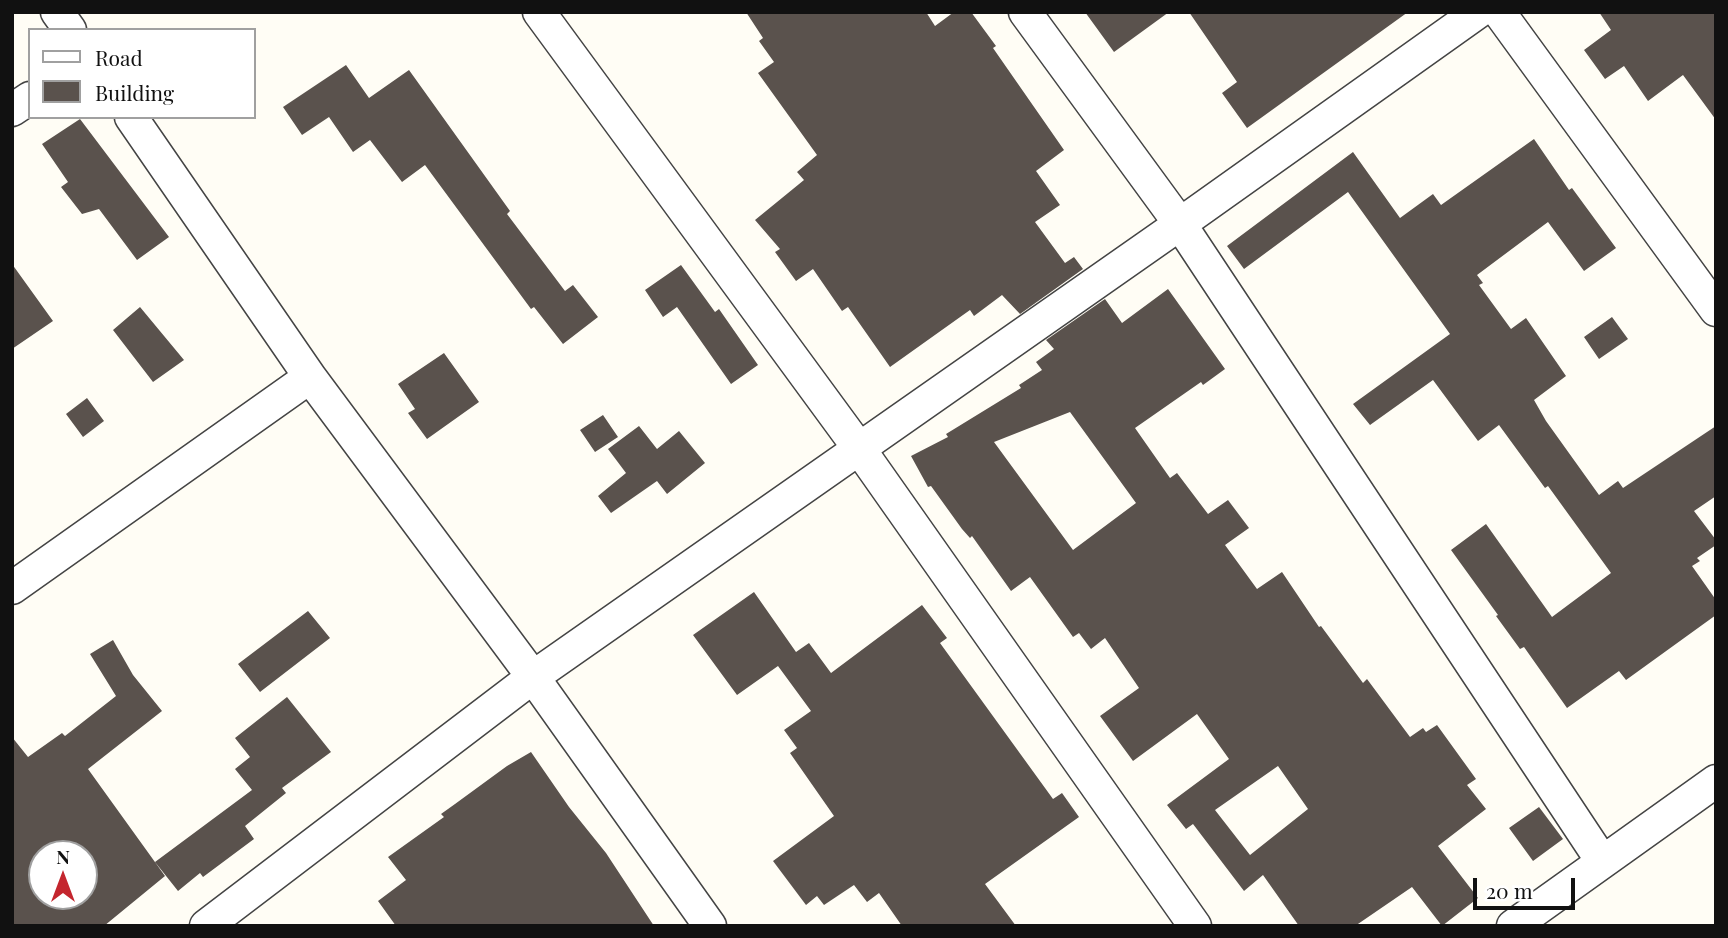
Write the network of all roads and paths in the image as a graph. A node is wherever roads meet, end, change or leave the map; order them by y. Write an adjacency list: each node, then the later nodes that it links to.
1 (57, 12): 6 (street)
2 (539, 12): 13 (street)
3 (1025, 12): 10 (street)
4 (1478, 12): 10 (street)
5 (1499, 12): 11 (street)
6 (69, 28)
7 (28, 99): 8 (street)
8 (12, 110)
9 (132, 119): 12 (street)
10 (1180, 224): 13 (street); 17 (street)
11 (1716, 310)
12 (310, 377): 14 (street); 15 (street)
13 (858, 447): 15 (street); 20 (street)
14 (12, 588)
15 (533, 677): 18 (street); 19 (street)
16 (1716, 781): 17 (street)
17 (1602, 861): 21 (street)
18 (210, 925)
19 (710, 926)
20 (1195, 926)
21 (1513, 926)

